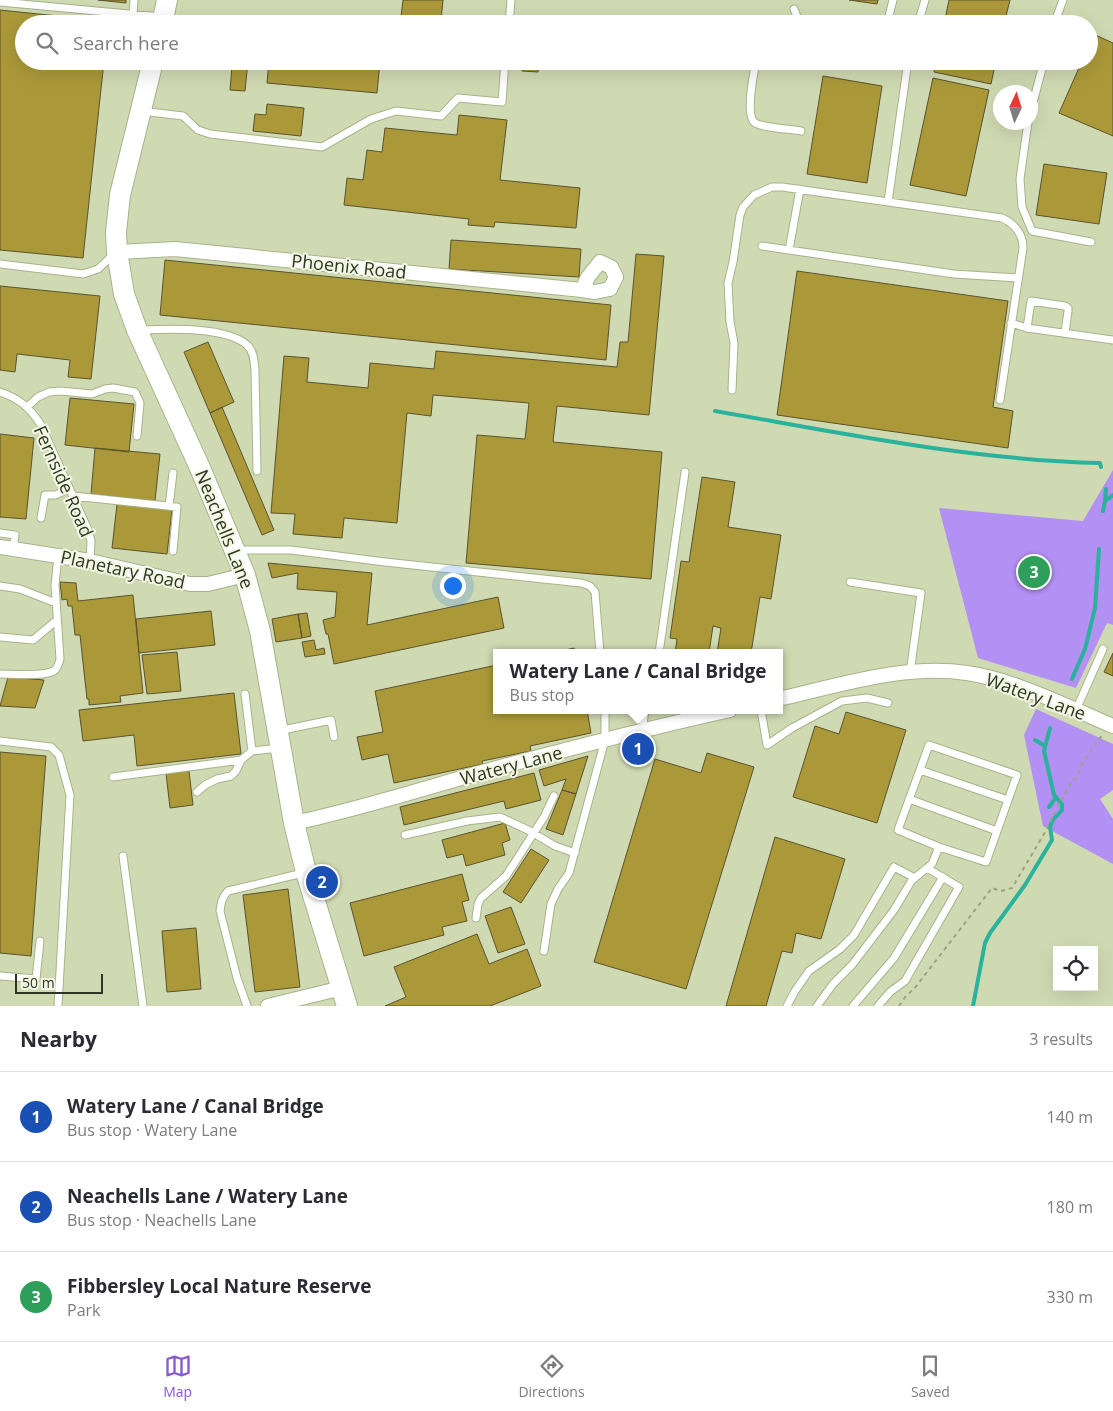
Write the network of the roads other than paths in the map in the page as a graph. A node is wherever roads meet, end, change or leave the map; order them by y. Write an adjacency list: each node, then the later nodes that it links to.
1 (134, 0): 9 (lane)
2 (511, 0): 10 (lane)
3 (893, 0): 12 (lane)
4 (925, 0): 13 (lane)
5 (1062, 0): 14 (lane)
6 (0, 2): 9 (lane)
7 (794, 9): 11 (lane)
8 (164, 14): 9 (lane)
9 (133, 15)
10 (510, 15)
11 (796, 15)
12 (889, 15)
13 (921, 15)
14 (1057, 15)
15 (151, 70): 21 (street, Neachells Lane)
16 (505, 70): 21 (lane)
17 (755, 70): 23 (lane)
18 (907, 70): 25 (lane)
19 (1042, 70): 20 (lane)
20 (1038, 85)
21 (141, 111): 29 (street, Neachells Lane)
22 (1027, 130): 26 (lane)
23 (801, 131)
24 (800, 189): 25 (lane); 28 (lane); 38 (lane)
25 (888, 202): 31 (lane)
26 (1091, 242)
27 (762, 246): 28 (lane)
28 (789, 250): 31 (lane)
29 (117, 252): 30 (lane); 32 (street, Phoenix Road); 35 (street, Neachells Lane)
30 (0, 264)
31 (1018, 278): 33 (lane)
32 (582, 290)
33 (1012, 323): 34 (lane); 40 (lane)
34 (1027, 328): 36 (lane); 36 (lane)
35 (137, 330): 43 (lane); 52 (street, Neachells Lane)
36 (1065, 333): 37 (lane)
37 (1113, 340)
38 (732, 390)
39 (0, 392): 41 (lane, Fernside Road)
40 (1000, 400)
41 (27, 407): 42 (lane); 46 (lane, Fernside Road)
42 (137, 436)
43 (257, 471)
44 (685, 472): 63 (lane)
45 (172, 473): 48 (lane)
46 (69, 488): 47 (lane, Fernside Road); 49 (lane)
47 (73, 496): 48 (lane); 55 (lane, Fernside Road)
48 (169, 506): 53 (lane)
49 (41, 518)
50 (0, 533): 51 (lane)
51 (6, 548): 54 (street, Planetary Road)
52 (236, 550): 56 (street, Neachells Lane); 62 (lane)
53 (173, 551)
54 (58, 555): 55 (street, Planetary Road); 59 (lane)
55 (90, 561): 56 (street, Planetary Road)
56 (245, 575): 78 (street, Neachells Lane)
57 (850, 582): 65 (lane)
58 (0, 586): 59 (lane)
59 (56, 602): 60 (lane)
60 (57, 620): 61 (lane); 66 (lane)
61 (0, 637)
62 (600, 649)
63 (660, 649)
64 (1103, 649): 70 (lane)
65 (910, 673): 68 (street, Watery Lane); 70 (street, Watery Lane)
66 (0, 674)
67 (245, 694): 81 (lane)
68 (783, 698)
69 (888, 702): 74 (lane)
70 (1076, 710): 76 (street, Watery Lane)
71 (605, 714): 79 (lane)
72 (644, 714): 75 (lane)
73 (712, 714): 75 (street, Watery Lane)
74 (762, 714)
75 (642, 730): 79 (street, Watery Lane)
76 (1108, 730)
77 (334, 737): 78 (lane)
78 (279, 740): 81 (lane); 89 (street, Neachells Lane)
79 (605, 740): 89 (street, Watery Lane); 94 (lane)
80 (0, 741): 105 (lane)
81 (252, 751): 82 (lane)
82 (241, 760): 84 (lane); 85 (lane)
83 (920, 770): 87 (lane); 88 (lane); 88 (lane)
84 (113, 777)
85 (197, 792)
86 (554, 796): 91 (lane)
87 (909, 799): 90 (lane); 93 (lane)
88 (1008, 800): 90 (lane)
89 (294, 824): 97 (street, Neachells Lane)
90 (997, 831): 93 (lane)
91 (534, 833): 92 (lane); 94 (lane); 100 (lane)
92 (405, 835)
93 (940, 847): 96 (lane)
94 (575, 853): 102 (lane)
95 (123, 856): 106 (lane)
96 (927, 868): 98 (lane); 99 (lane)
97 (306, 872): 104 (street, Neachells Lane); 107 (lane)
98 (915, 878): 109 (lane); 110 (lane)
99 (943, 878): 111 (lane); 112 (lane)
100 (476, 918)
101 (40, 941): 103 (lane)
102 (544, 951)
103 (0, 976)
104 (345, 997): 108 (street)
105 (58, 1006)
106 (143, 1006)
107 (247, 1006)
108 (268, 1006)
109 (787, 1006)
110 (817, 1006)
111 (853, 1006)
112 (878, 1006)

